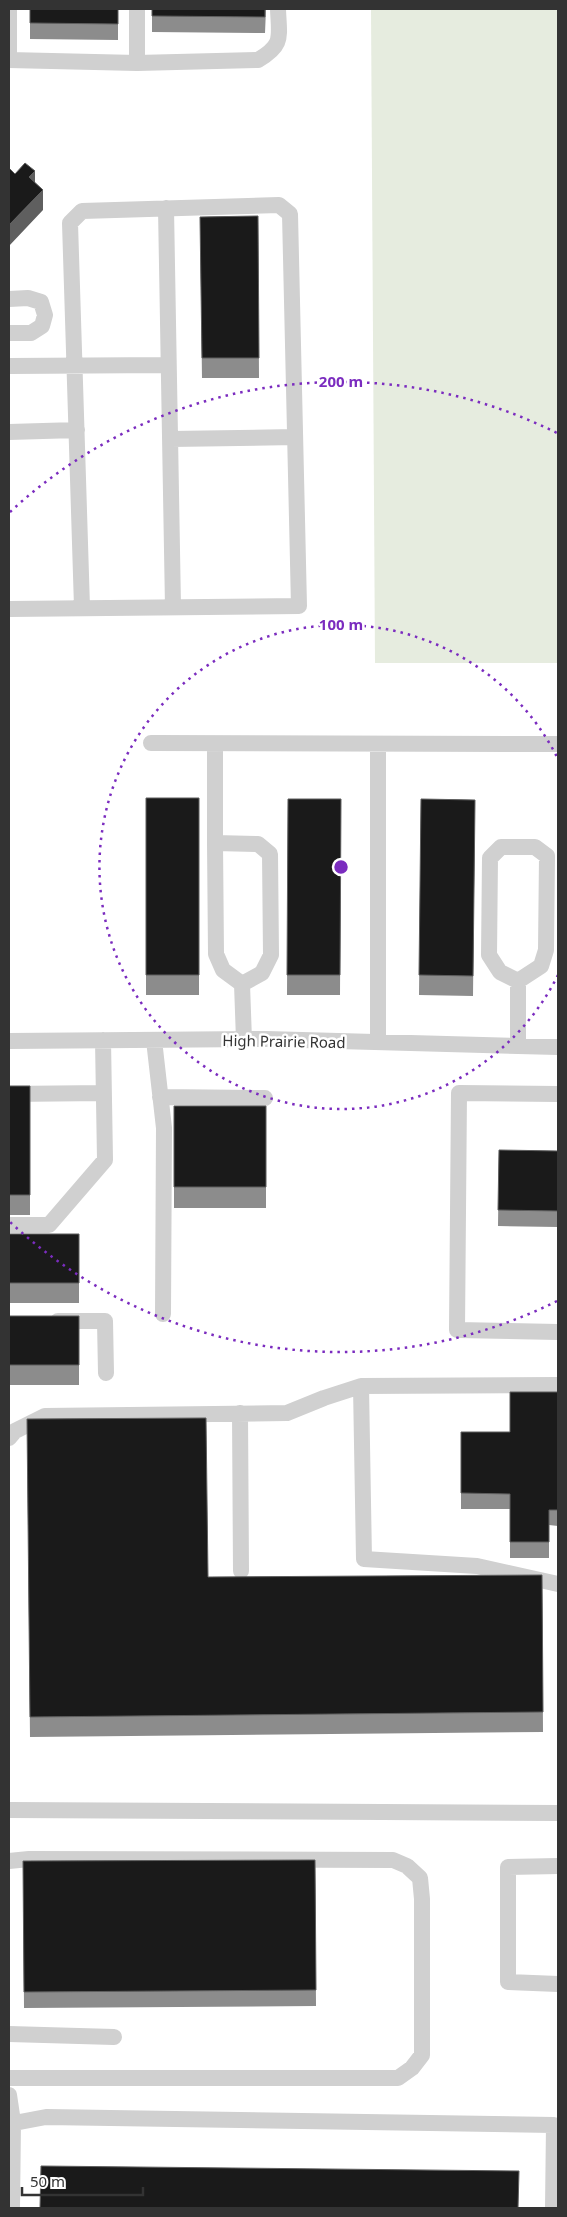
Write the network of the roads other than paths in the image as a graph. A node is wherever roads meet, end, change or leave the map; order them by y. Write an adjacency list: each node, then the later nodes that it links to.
1 (9, 9): 4 (street)
2 (137, 9): 5 (street)
3 (278, 9): 5 (street)
4 (9, 60): 5 (street)
5 (137, 63)
6 (166, 208): 9 (street); 10 (street); 14 (street)
7 (9, 299): 8 (street)
8 (9, 333)
9 (75, 365): 10 (street); 11 (street); 12 (street)
10 (168, 365): 15 (street)
11 (9, 366)
12 (77, 430): 13 (street); 16 (street)
13 (9, 432)
14 (295, 438): 15 (street); 17 (street)
15 (171, 439): 17 (street)
16 (82, 606): 17 (street); 18 (street)
17 (173, 607)
18 (9, 609)
19 (151, 743): 20 (street)
20 (215, 744): 21 (street); 23 (street)
21 (378, 744): 22 (street); 30 (street)
22 (558, 744)
23 (216, 843): 25 (street); 25 (street)
24 (518, 981): 24 (street); 31 (street)
25 (242, 984): 28 (street)
26 (103, 1040): 27 (street, High Prairie Road); 29 (street, High Prairie Road); 33 (street)
27 (154, 1040): 28 (street, High Prairie Road); 36 (street)
28 (244, 1040): 30 (street, High Prairie Road)
29 (9, 1041)
30 (378, 1042): 31 (street, High Prairie Road)
31 (518, 1046): 32 (street, High Prairie Road)
32 (558, 1047)
33 (104, 1093): 34 (street); 38 (street)
34 (9, 1094)
35 (558, 1094): 41 (street)
36 (160, 1096): 37 (street); 39 (street)
37 (265, 1098)
38 (9, 1225)
39 (163, 1314)
40 (38, 1321): 42 (street)
41 (558, 1332)
42 (106, 1373)
43 (558, 1385): 44 (street)
44 (361, 1386): 45 (street); 48 (street)
45 (240, 1413): 46 (street); 47 (street)
46 (9, 1438)
47 (241, 1571)
48 (558, 1584)
49 (9, 1810): 50 (street)
50 (558, 1812)
51 (9, 1861): 56 (street)
52 (558, 1866): 53 (street)
53 (558, 1984)
54 (9, 2034): 55 (street)
55 (114, 2037)
56 (9, 2078)
57 (9, 2095): 58 (street)
58 (11, 2123): 59 (street); 60 (street)
59 (12, 2208)
60 (553, 2208)

